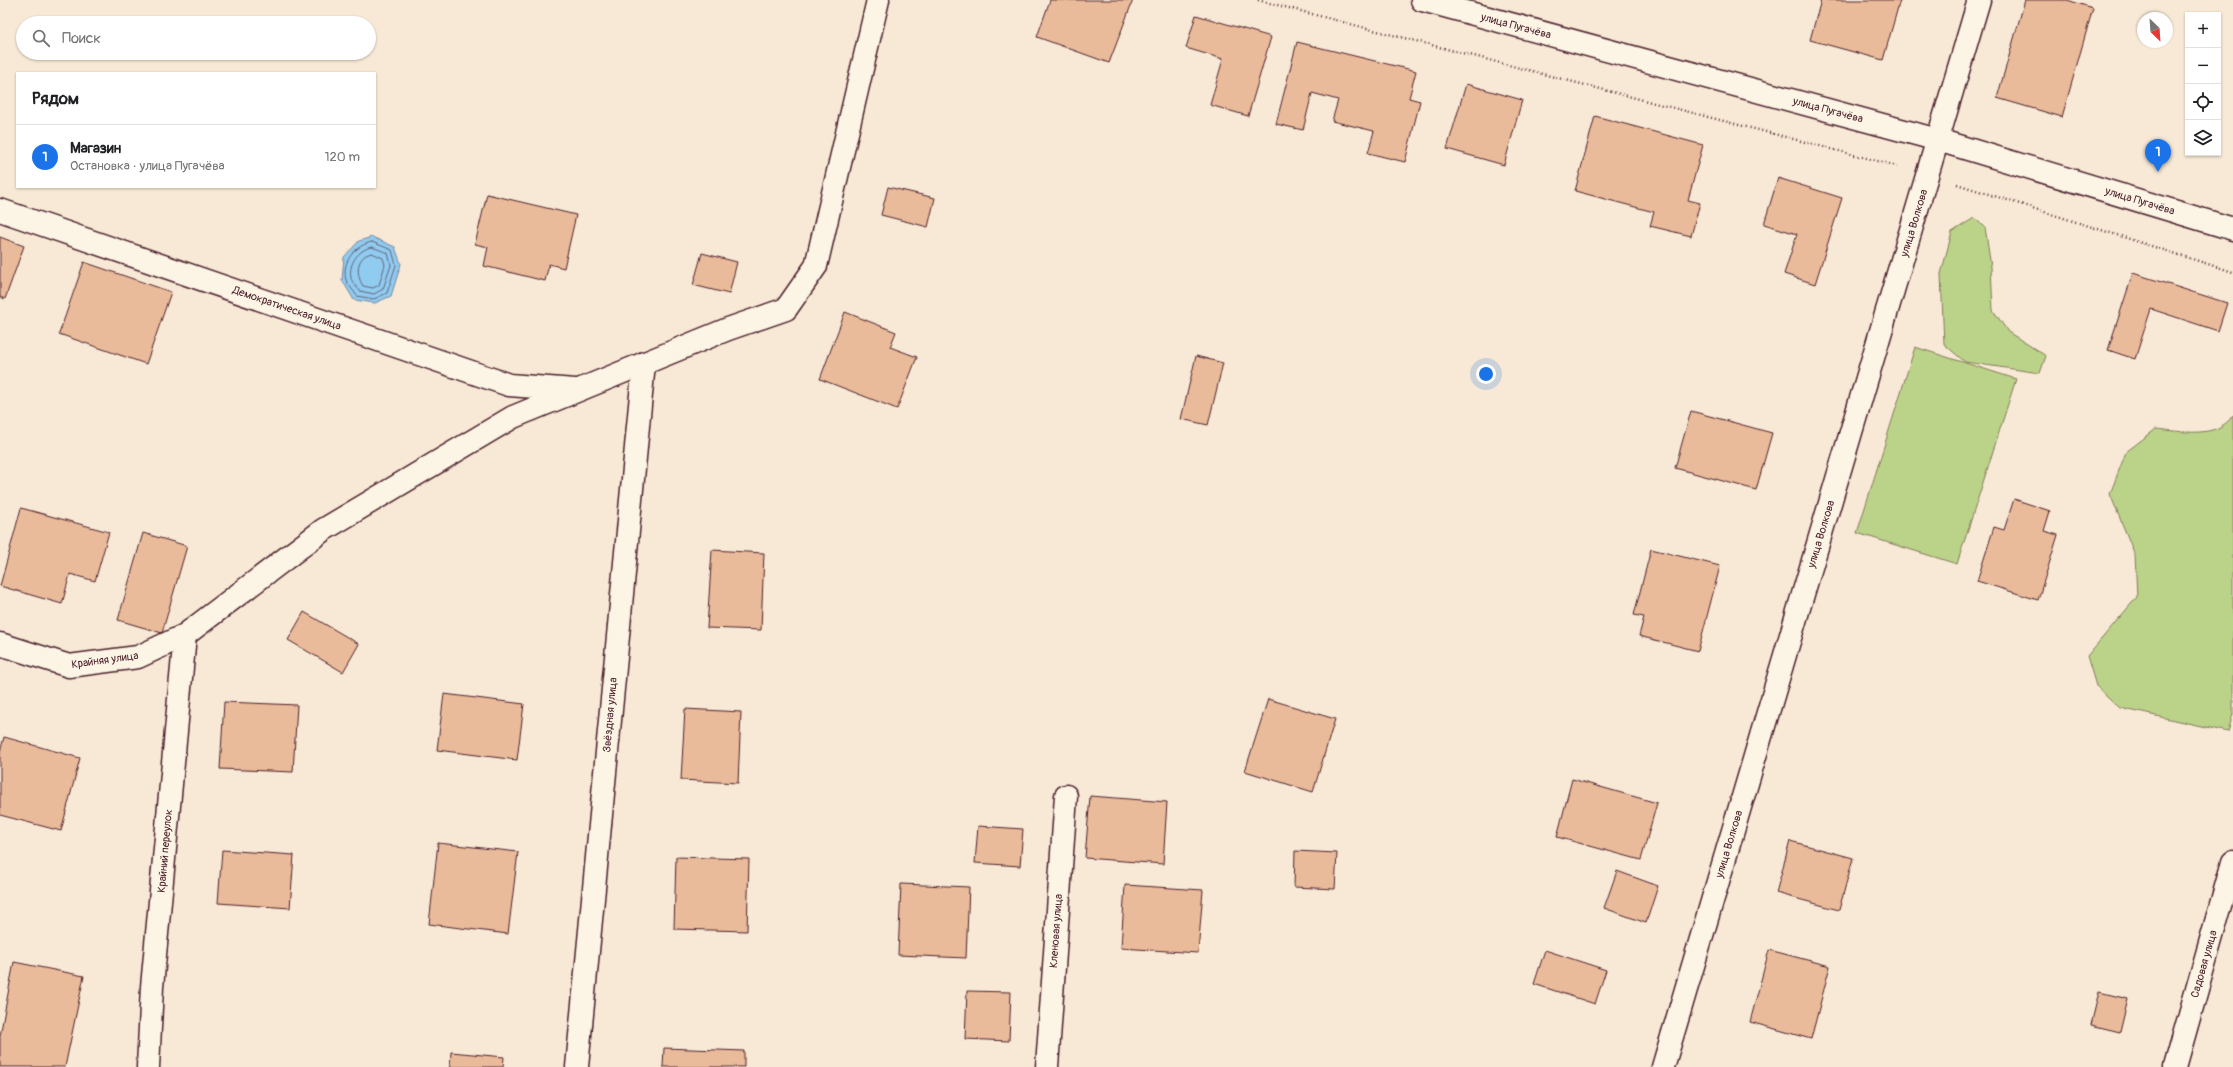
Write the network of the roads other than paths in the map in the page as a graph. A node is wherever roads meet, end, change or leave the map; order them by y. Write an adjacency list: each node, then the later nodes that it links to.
1 (878, 0): 7 (street, Крайняя улица)
2 (1422, 0): 4 (street, улица Пугачёва)
3 (1979, 0): 4 (street, улица Волкова)
4 (1938, 140): 6 (street, улица Пугачёва); 16 (street, улица Волкова)
5 (0, 210): 8 (street, Демократическая улица)
6 (2233, 229)
7 (644, 363): 8 (street, Крайняя улица); 14 (street, Звёздная улица)
8 (578, 391): 9 (street, Крайняя улица)
9 (185, 635): 10 (street, Крайняя улица); 13 (street, Крайний переулок)
10 (0, 644)
11 (1066, 796): 15 (street, Кленовая улица)
12 (2233, 862): 17 (street, Садовая улица)
13 (148, 1067)
14 (577, 1067)
15 (1047, 1067)
16 (1663, 1067)
17 (2175, 1067)

